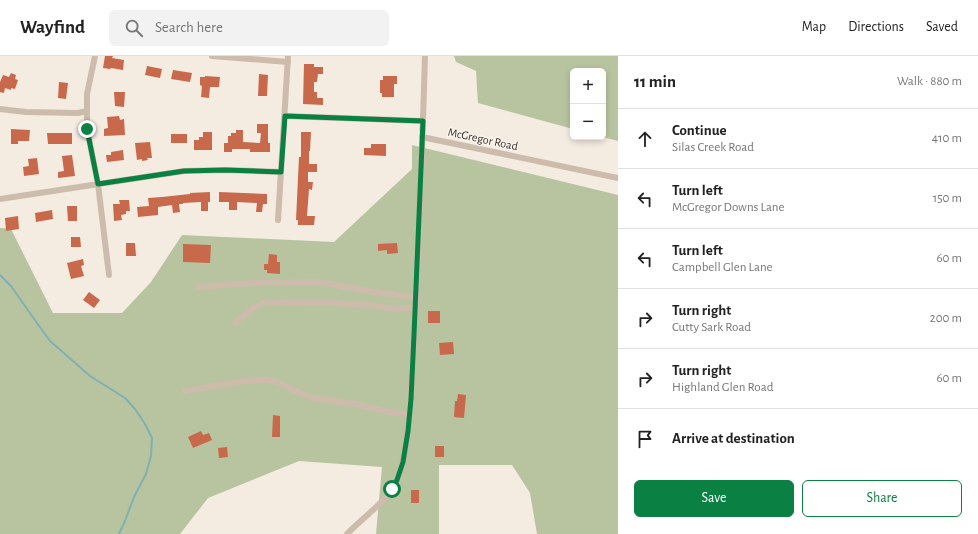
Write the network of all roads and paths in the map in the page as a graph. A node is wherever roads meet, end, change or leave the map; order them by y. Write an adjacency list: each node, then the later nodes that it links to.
1 (95, 56): 6 (street)
2 (212, 56): 4 (street)
3 (425, 56): 8 (street)
4 (288, 59): 7 (street)
5 (0, 109): 6 (street)
6 (87, 111): 12 (street)
7 (285, 116): 8 (street); 10 (street)
8 (423, 121): 9 (street)
9 (422, 137): 11 (street, McGregor Road); 17 (street)
10 (281, 172): 12 (street); 14 (street)
11 (618, 178)
12 (98, 184): 13 (street); 15 (street)
13 (0, 199)
14 (278, 220)
15 (109, 275)
16 (198, 287): 17 (street)
17 (416, 297): 18 (street)
18 (415, 308): 19 (street); 21 (street)
19 (235, 323)
20 (184, 391): 21 (street)
21 (409, 414): 22 (street)
22 (346, 534)

